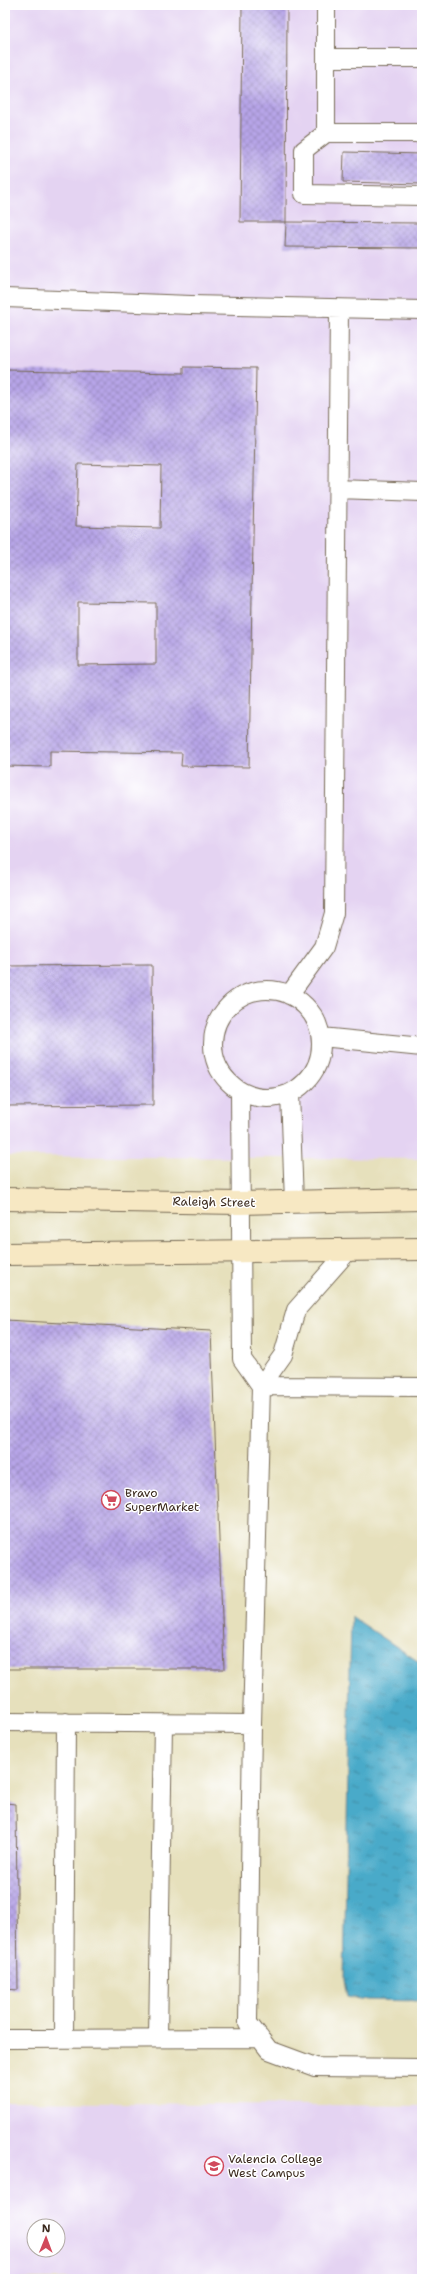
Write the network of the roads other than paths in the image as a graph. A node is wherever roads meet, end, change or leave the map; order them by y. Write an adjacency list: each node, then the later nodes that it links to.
1 (326, 5): 2 (lane)
2 (326, 58): 3 (lane); 4 (lane)
3 (422, 58)
4 (326, 133): 5 (lane); 6 (lane)
5 (422, 133)
6 (422, 196)
7 (5, 298): 8 (lane)
8 (339, 308): 9 (lane); 10 (lane)
9 (422, 310)
10 (338, 489): 11 (lane); 12 (lane)
11 (422, 492)
12 (289, 995): 13 (lane); 15 (lane)
13 (321, 1037): 14 (lane); 16 (lane)
14 (422, 1047)
15 (240, 1092): 16 (lane); 20 (lane)
16 (290, 1094): 19 (lane)
17 (5, 1199): 20 (street, Raleigh Street)
18 (422, 1199): 19 (street, Raleigh Street)
19 (294, 1202): 20 (street, Raleigh Street)
20 (239, 1203): 23 (lane)
21 (422, 1249): 22 (street)
22 (349, 1250): 23 (street); 25 (lane)
23 (241, 1251): 24 (street); 25 (lane)
24 (5, 1254)
25 (261, 1386): 26 (lane); 30 (lane)
26 (422, 1387)
27 (5, 1722): 28 (lane)
28 (66, 1722): 29 (lane); 34 (lane)
29 (163, 1724): 30 (lane); 31 (lane)
30 (252, 1724): 32 (lane)
31 (158, 2038): 32 (lane); 34 (lane)
32 (260, 2038): 35 (lane)
33 (5, 2039): 34 (lane)
34 (64, 2039)
35 (422, 2068)

